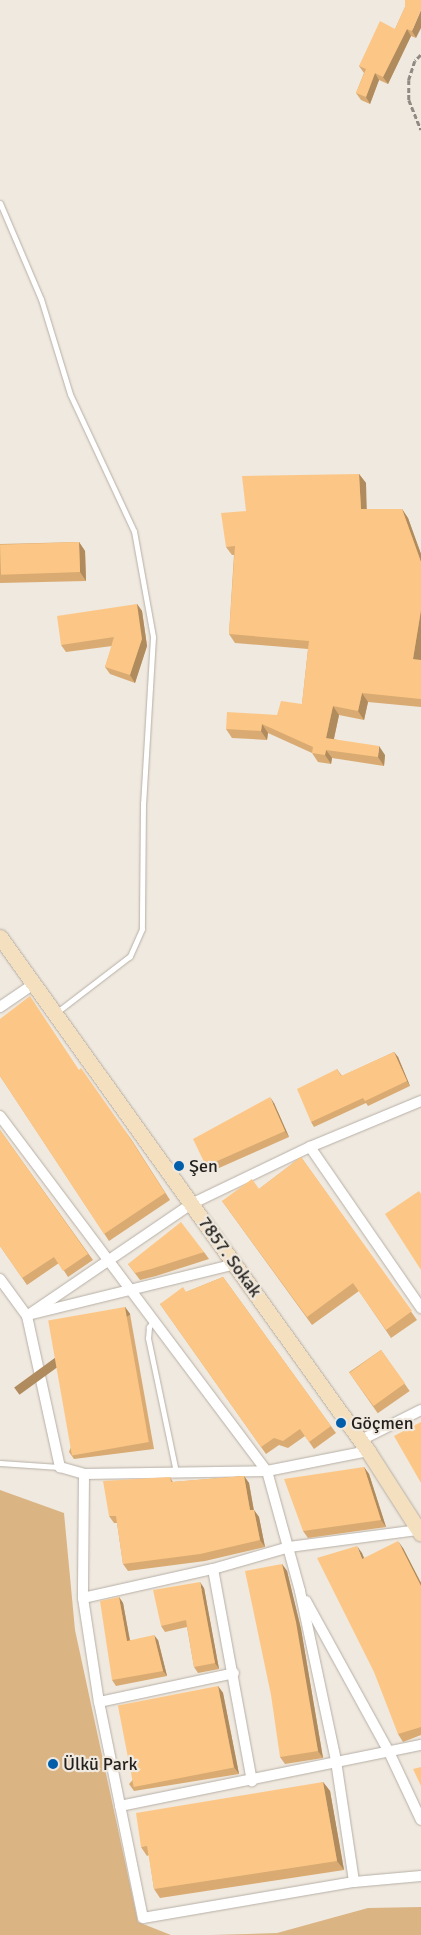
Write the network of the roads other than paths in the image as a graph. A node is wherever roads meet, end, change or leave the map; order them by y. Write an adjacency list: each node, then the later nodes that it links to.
1 (0, 203): 5 (lane)
2 (0, 937): 3 (street, 7857. Sokak)
3 (35, 983): 4 (street); 5 (street, 7857. Sokak)
4 (0, 1007)
5 (54, 1014): 9 (street, 7857. Sokak)
6 (421, 1101): 8 (street)
7 (0, 1116): 10 (street)
8 (310, 1147): 9 (street); 14 (street)
9 (192, 1204): 10 (street); 11 (street, 7857. Sokak)
10 (107, 1260): 13 (street); 15 (street)
11 (235, 1264): 13 (street); 18 (street, 7857. Sokak)
12 (0, 1279): 15 (street)
13 (132, 1290): 15 (street); 16 (street)
14 (421, 1308)
15 (26, 1316): 20 (street)
16 (155, 1320): 21 (street); 22 (lane)
17 (421, 1410): 18 (street)
18 (364, 1446): 21 (street); 24 (street, 7857. Sokak)
19 (0, 1463): 20 (lane)
20 (60, 1467): 23 (street)
21 (267, 1471): 22 (street); 25 (street)
22 (176, 1472): 23 (street)
23 (84, 1474): 28 (street)
24 (420, 1532): 25 (street)
25 (289, 1547): 26 (street); 27 (street)
26 (213, 1569): 28 (street); 29 (street)
27 (300, 1591): 32 (street); 33 (street)
28 (84, 1598): 30 (street)
29 (234, 1673): 30 (street); 34 (street)
30 (99, 1702): 35 (street)
31 (421, 1745): 32 (street)
32 (389, 1752): 33 (street); 36 (street)
33 (336, 1761): 34 (street); 38 (street)
34 (252, 1781): 35 (street)
35 (120, 1806): 38 (street)
36 (421, 1820)
37 (421, 1876): 38 (street)
38 (354, 1882)

